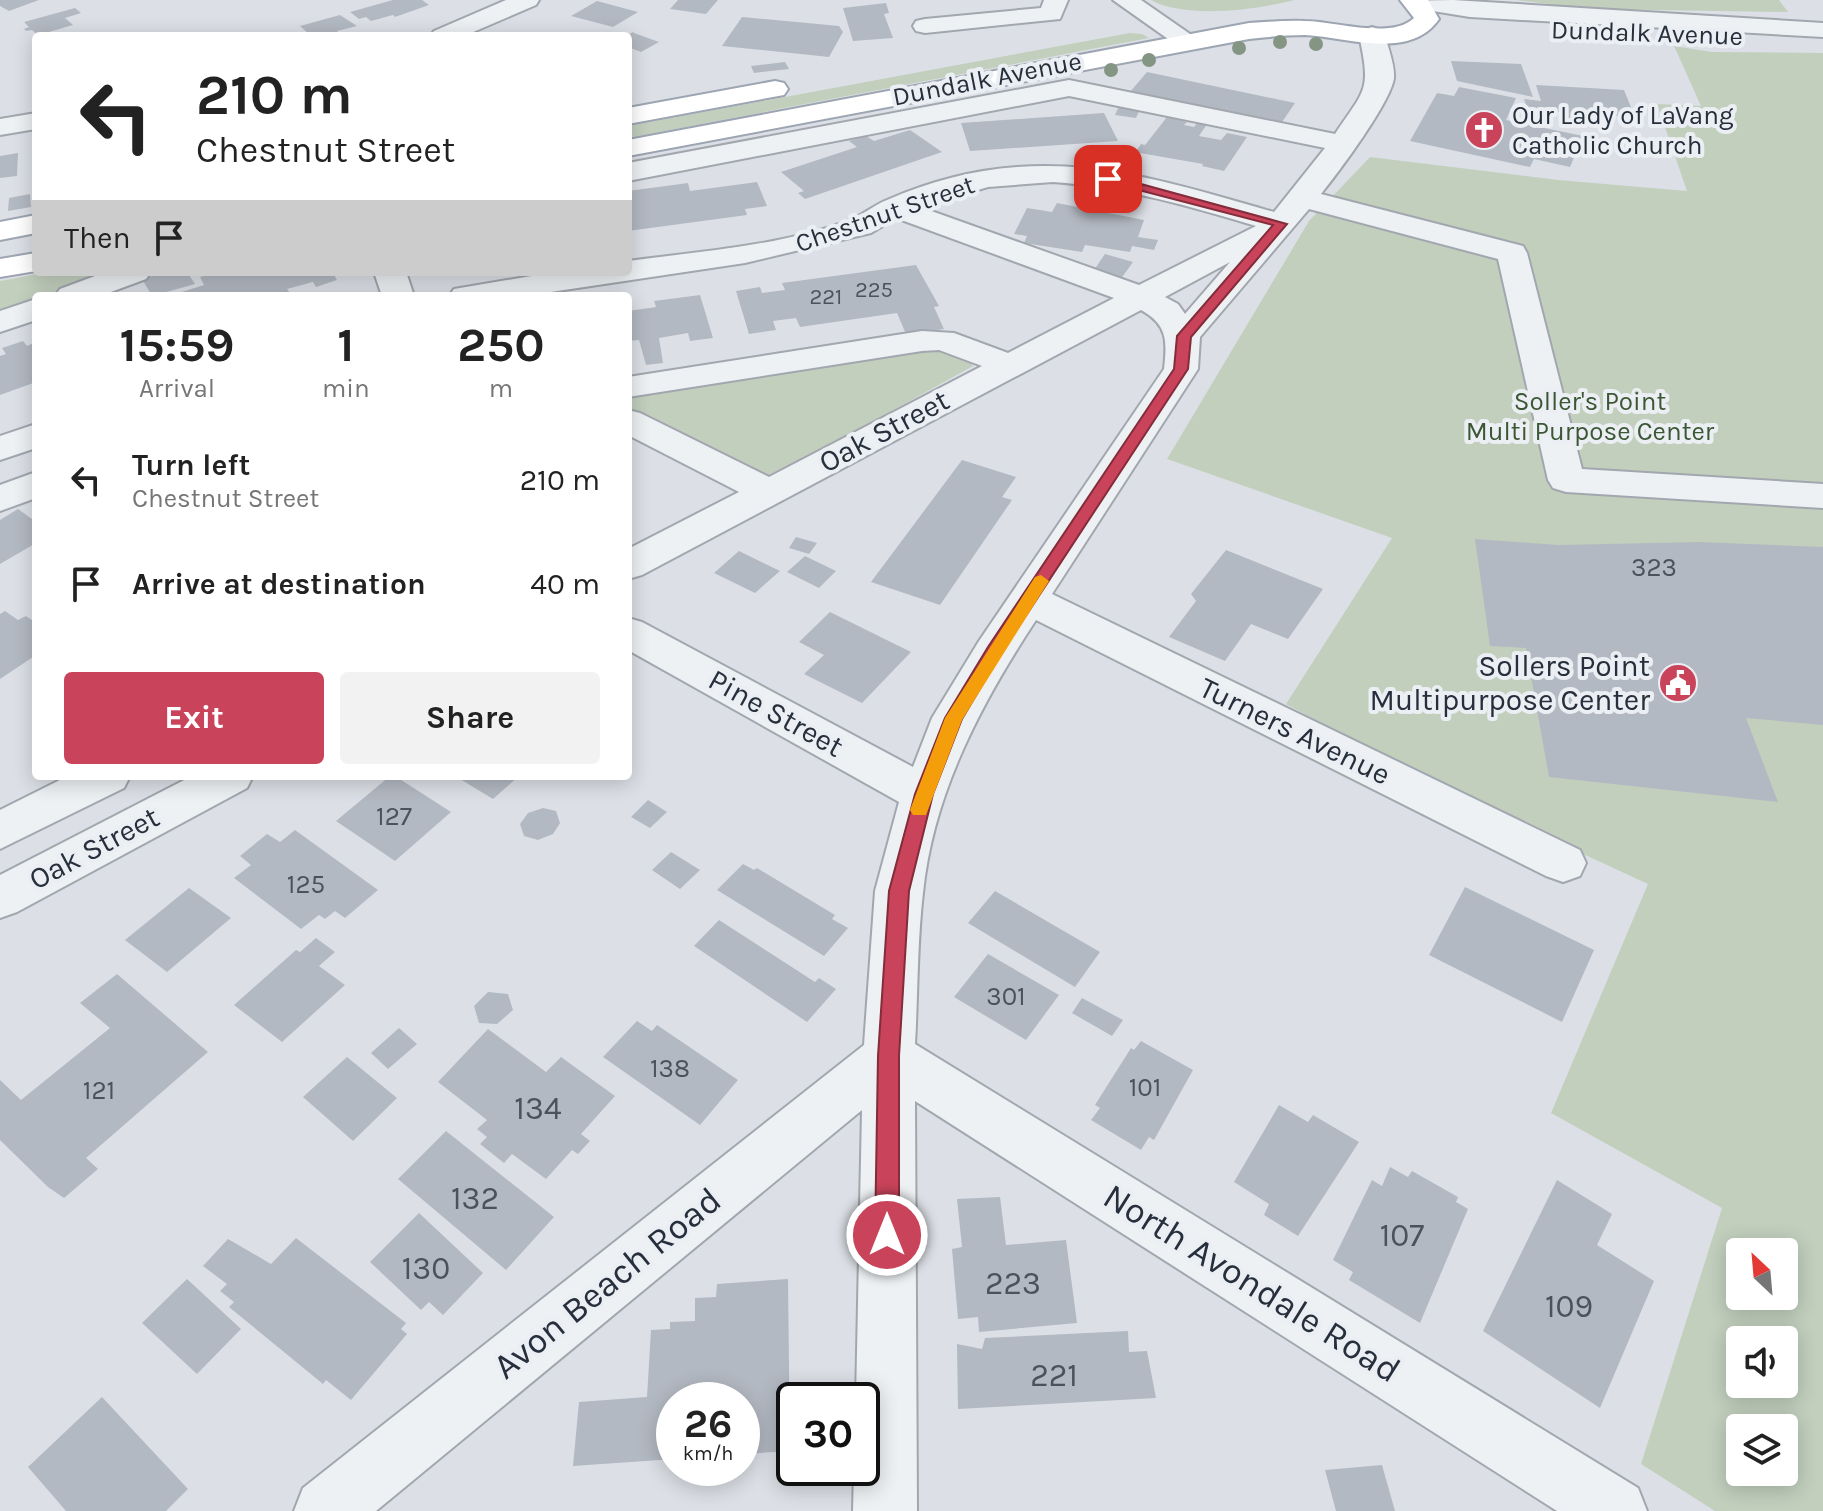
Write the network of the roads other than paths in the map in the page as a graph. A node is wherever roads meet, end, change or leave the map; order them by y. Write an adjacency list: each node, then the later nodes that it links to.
1 (527, 0): 11 (street)
2 (922, 0): 3 (street)
3 (1056, 0)
4 (1125, 0): 8 (street)
5 (1413, 0): 6 (street, Dundalk Avenue); 9 (main road, Dundalk Avenue)
6 (1656, 18): 7 (street, Dundalk Avenue); 9 (street, Dundalk Avenue)
7 (1822, 22)
8 (1156, 23): 10 (main road); 12 (main road); 13 (street)
9 (1423, 25): 12 (main road, Dundalk Avenue)
10 (1125, 28)
11 (452, 32)
12 (1360, 34): 13 (main road, Dundalk Avenue); 18 (street)
13 (1187, 41): 19 (main road, Dundalk Avenue)
14 (800, 85): 15 (main road)
15 (632, 115)
16 (32, 122): 17 (street)
17 (0, 127)
18 (1344, 144): 20 (street); 22 (street)
19 (632, 147)
20 (632, 171)
21 (893, 207): 22 (street, Chestnut Street); 27 (street, Chestnut Street); 32 (street)
22 (1292, 211): 32 (street, Oak Street); 35 (street); 43 (street, Chestnut Street)
23 (32, 225): 24 (main road)
24 (0, 231)
25 (32, 263): 26 (main road)
26 (0, 268)
27 (632, 270)
28 (124, 276): 30 (street)
29 (589, 276): 31 (street)
30 (82, 292)
31 (490, 292)
32 (1141, 297): 35 (street); 36 (street, Oak Street)
33 (32, 310): 34 (street)
34 (0, 322)
35 (1184, 336): 46 (street)
36 (1010, 365): 37 (street); 42 (street, Oak Street)
37 (632, 386)
38 (632, 423): 42 (street)
39 (32, 437): 40 (street)
40 (0, 449)
41 (32, 486): 44 (street)
42 (769, 492): 45 (street, Oak Street)
43 (1823, 496)
44 (0, 499)
45 (632, 564)
46 (1028, 599): 50 (street); 52 (street, Turners Avenue)
47 (632, 634): 50 (street, Pine Street)
48 (100, 780): 51 (street)
49 (223, 780): 53 (street, Oak Street)
50 (924, 794): 54 (street)
51 (0, 831)
52 (1563, 863)
53 (0, 898)
54 (889, 1056): 55 (street, Avon Beach Road); 56 (street); 57 (street, North Avondale Road)
55 (349, 1501)
56 (885, 1511)
57 (1615, 1511)

